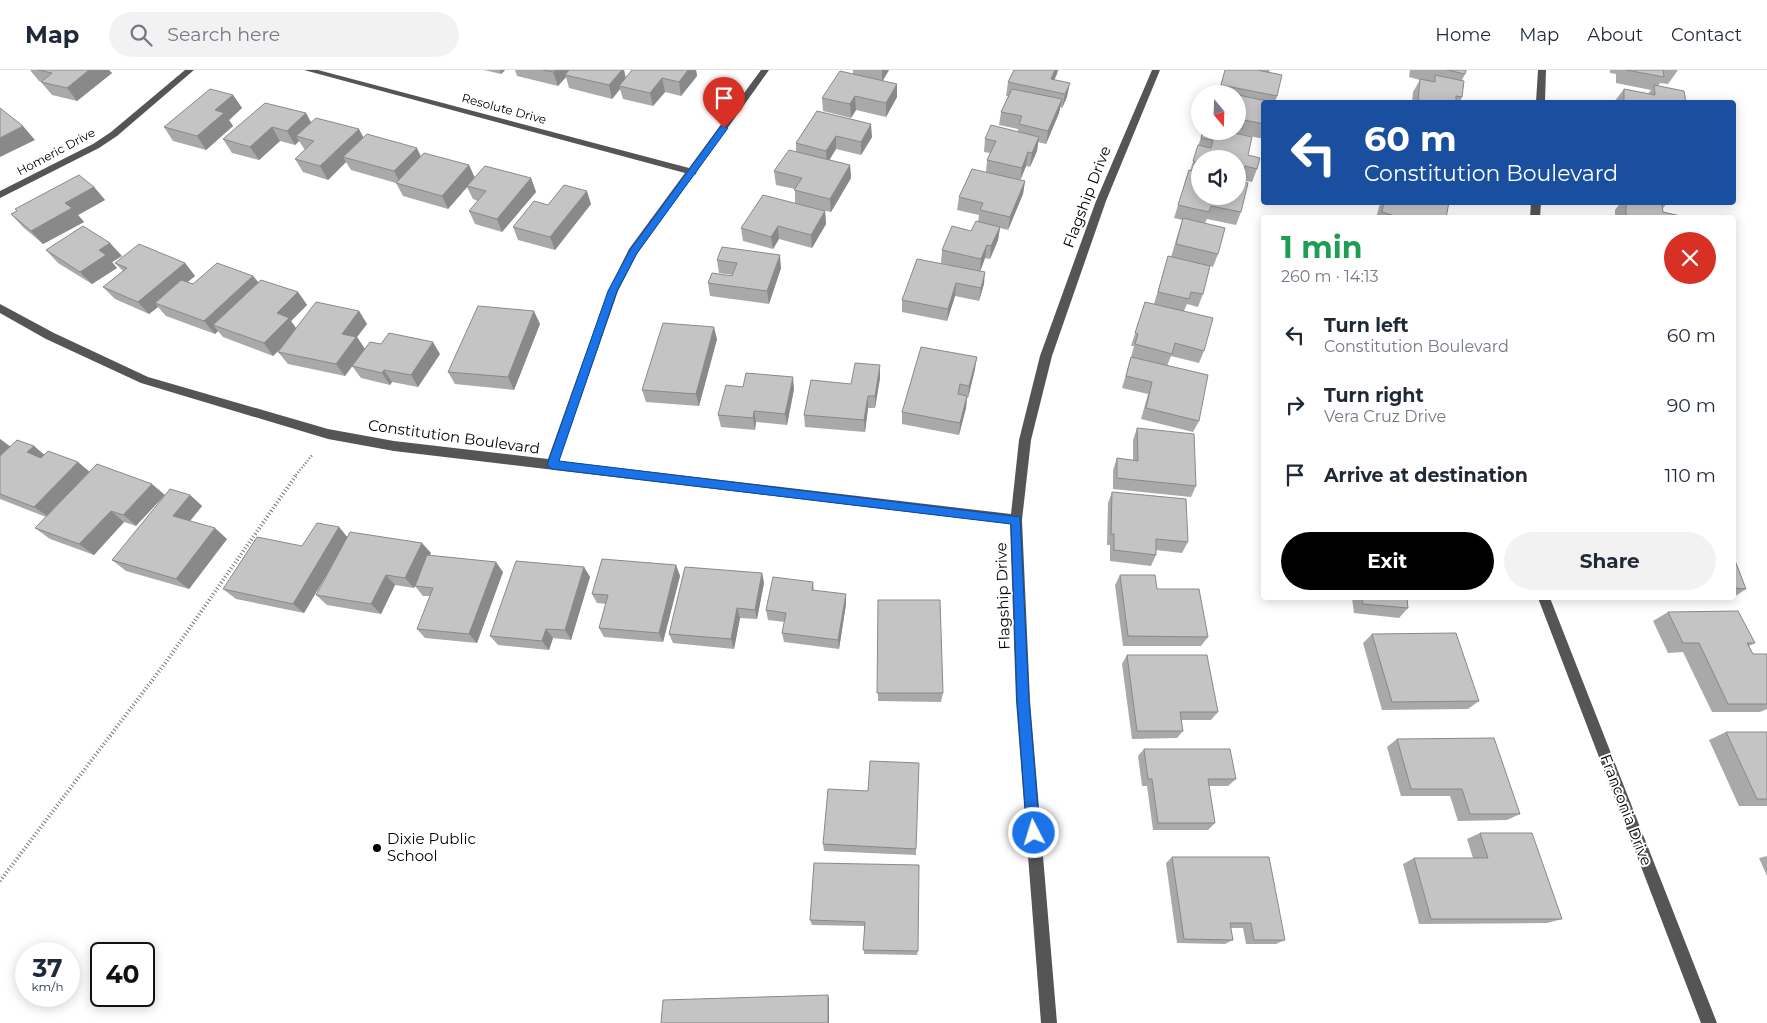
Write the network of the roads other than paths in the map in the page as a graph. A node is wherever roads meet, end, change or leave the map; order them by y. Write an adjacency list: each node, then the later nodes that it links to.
1 (190, 70): 8 (street, Homeric Drive)
2 (308, 70): 7 (street, Resolute Drive)
3 (765, 70): 7 (street)
4 (1156, 70): 11 (street, Flagship Drive)
5 (1542, 70): 6 (street)
6 (1541, 100)
7 (693, 172): 10 (street)
8 (0, 195)
9 (0, 308): 10 (street, Constitution Boulevard)
10 (552, 465): 11 (street, Constitution Boulevard)
11 (1016, 520): 13 (street, Flagship Drive)
12 (1545, 600): 14 (street, Franconia Drive)
13 (1049, 1023)
14 (1709, 1023)

